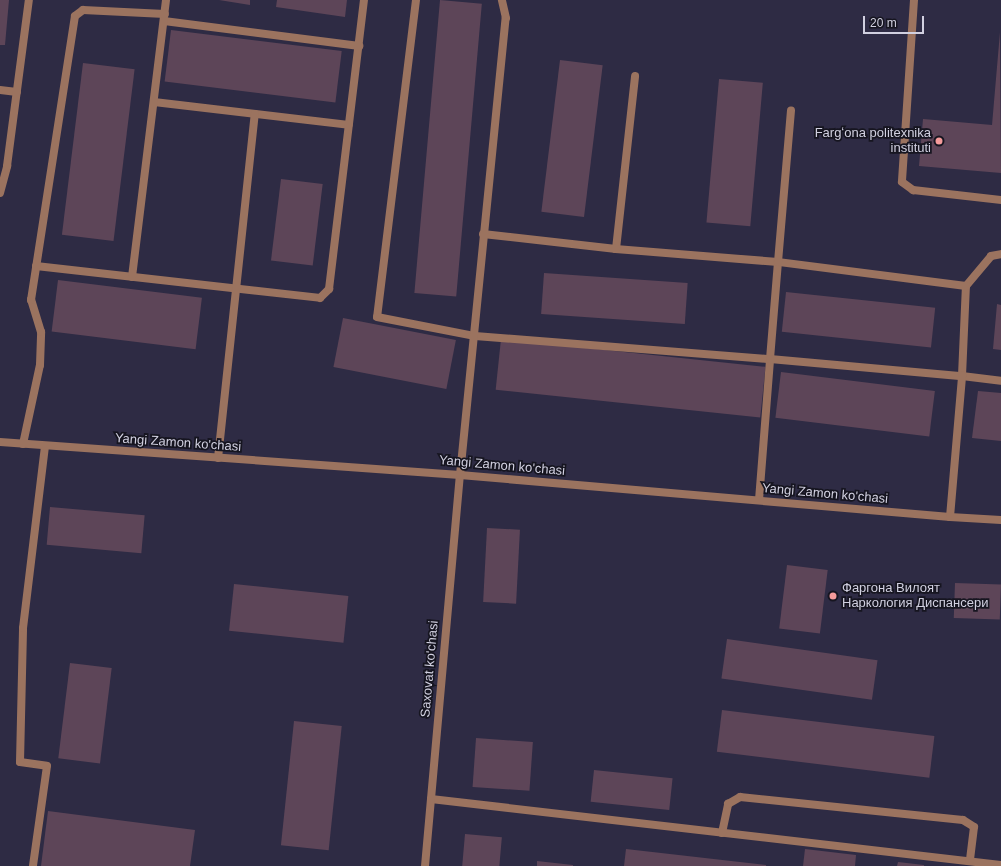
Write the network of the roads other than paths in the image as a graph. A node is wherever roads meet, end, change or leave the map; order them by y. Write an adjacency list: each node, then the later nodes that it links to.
1 (29, 0): 11 (street)
2 (166, 0): 7 (street)
3 (364, 0): 8 (street)
4 (416, 0): 26 (street)
5 (502, 0): 18 (street, Saxovat ko'chasi)
6 (914, 0): 17 (street)
7 (164, 18): 8 (street); 12 (street); 22 (street)
8 (358, 46): 15 (street)
9 (635, 76): 19 (street)
10 (0, 90): 11 (street)
11 (17, 92): 16 (street)
12 (154, 102): 14 (street); 23 (street)
13 (791, 111): 21 (street)
14 (255, 114): 15 (street); 25 (street)
15 (349, 126): 25 (street)
16 (0, 193)
17 (1001, 200)
18 (483, 234): 19 (street); 26 (street, Saxovat ko'chasi)
19 (616, 249): 21 (street)
20 (1001, 254): 24 (street)
21 (778, 262): 24 (street); 27 (street)
22 (36, 266): 23 (street); 31 (street)
23 (132, 277): 25 (street)
24 (966, 286): 28 (street)
25 (237, 288): 33 (street)
26 (475, 336): 27 (street); 34 (street, Saxovat ko'chasi)
27 (770, 359): 28 (street); 35 (street)
28 (962, 376): 29 (street); 36 (street)
29 (1001, 381)
30 (0, 442): 31 (street, Yangi Zamon ko'chasi)
31 (23, 444): 32 (street, Yangi Zamon ko'chasi)
32 (44, 446): 33 (street, Yangi Zamon ko'chasi); 42 (street)
33 (218, 458): 34 (street, Yangi Zamon ko'chasi)
34 (460, 475): 35 (street, Yangi Zamon ko'chasi); 38 (street, Saxovat ko'chasi)
35 (759, 500): 36 (street, Yangi Zamon ko'chasi)
36 (950, 517): 37 (street, Yangi Zamon ko'chasi)
37 (1001, 520)
38 (431, 799): 39 (street); 43 (street, Saxovat ko'chasi)
39 (722, 833): 40 (street); 40 (street)
40 (970, 861): 41 (street)
41 (1001, 865)
42 (33, 866)
43 (425, 866)

